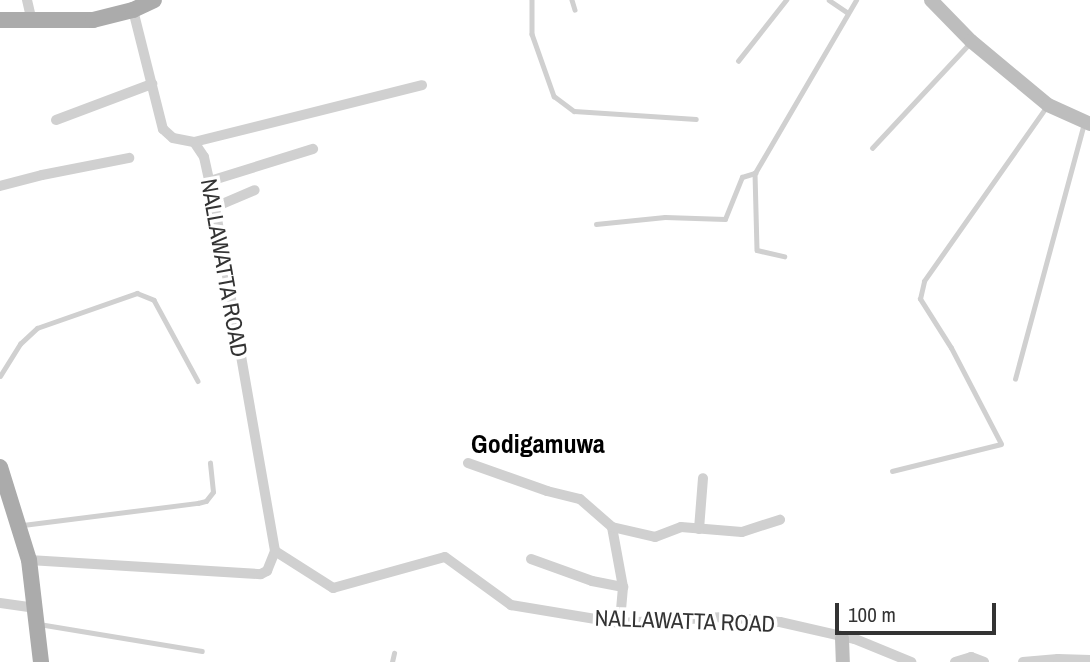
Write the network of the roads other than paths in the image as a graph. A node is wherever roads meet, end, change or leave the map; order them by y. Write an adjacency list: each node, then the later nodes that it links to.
1 (27, 0): 15 (street)
2 (154, 0): 10 (main road)
3 (532, 0): 21 (lane)
4 (572, 0): 11 (lane)
5 (786, 0): 17 (lane)
6 (829, 0): 12 (lane)
7 (856, 0): 12 (lane)
8 (932, 0): 13 (street)
9 (948, 0): 13 (street)
10 (133, 10): 15 (main road); 18 (street)
11 (575, 10)
12 (848, 13): 28 (lane)
13 (947, 16): 16 (street)
14 (0, 20): 15 (main road)
15 (32, 22)
16 (971, 41): 20 (street); 25 (lane)
17 (738, 61)
18 (152, 84): 22 (street); 24 (street)
19 (422, 85): 24 (street)
20 (1048, 105): 23 (street); 41 (lane)
21 (696, 119)
22 (56, 120)
23 (1087, 124): 36 (lane)
24 (194, 142): 29 (street, NALLAWATTA ROAD)
25 (872, 148)
26 (313, 149): 29 (street)
27 (129, 159): 30 (street)
28 (755, 173): 33 (lane); 34 (lane)
29 (209, 181): 32 (street, NALLAWATTA ROAD)
30 (0, 186)
31 (255, 190): 32 (street)
32 (215, 207): 47 (street, NALLAWATTA ROAD)
33 (596, 223)
34 (784, 256)
35 (0, 376): 37 (lane)
36 (1015, 379)
37 (198, 381)
38 (210, 463): 44 (lane)
39 (468, 463): 45 (street)
40 (0, 467): 44 (main road)
41 (892, 471)
42 (703, 478): 46 (street)
43 (780, 520): 46 (street)
44 (18, 526): 49 (main road)
45 (612, 527): 46 (street); 50 (street)
46 (699, 529)
47 (275, 551): 49 (street); 53 (street, NALLAWATTA ROAD)
48 (531, 559): 50 (street)
49 (29, 560): 52 (main road)
50 (623, 587): 53 (street)
51 (0, 603): 52 (street)
52 (38, 616): 55 (lane); 58 (main road)
53 (620, 623): 54 (street, NALLAWATTA ROAD)
54 (842, 638): 60 (street); 61 (street, NALLAWATTA ROAD)
55 (202, 651)
56 (394, 653): 59 (lane)
57 (1090, 660): 64 (street)
58 (44, 662)
59 (393, 662)
60 (843, 662)
61 (911, 662)
62 (955, 662): 63 (street)
63 (984, 662)
64 (1023, 662)

